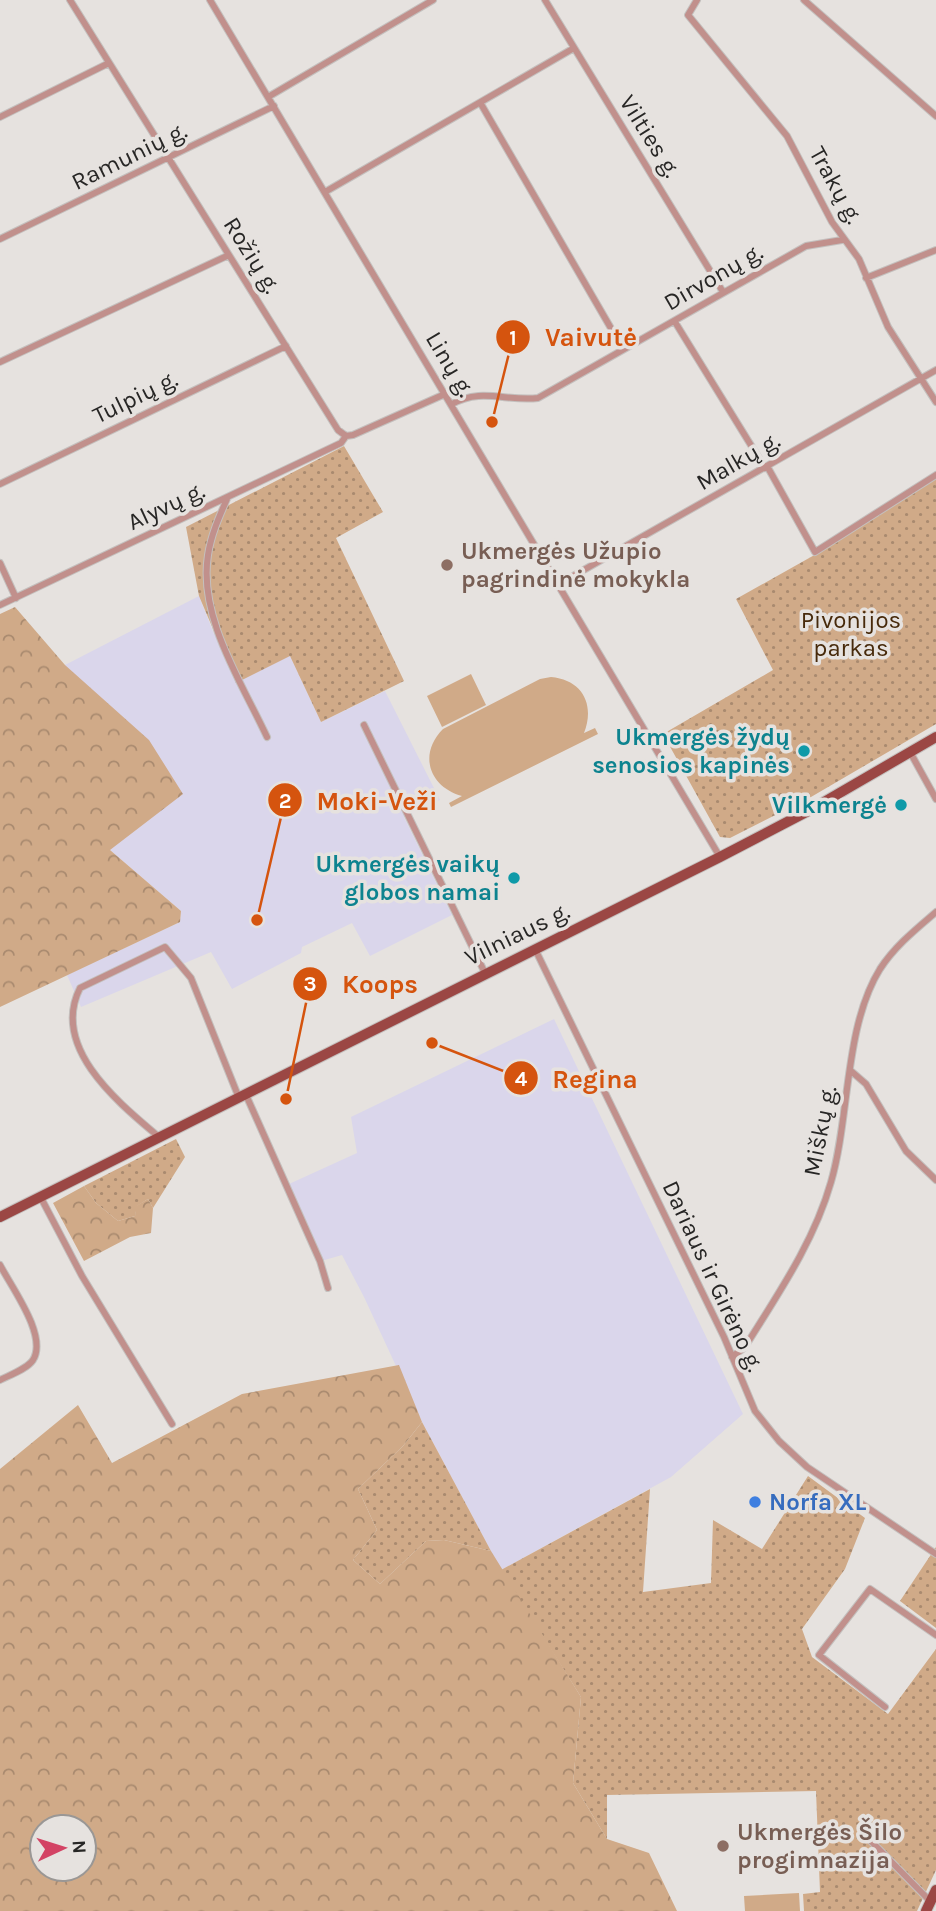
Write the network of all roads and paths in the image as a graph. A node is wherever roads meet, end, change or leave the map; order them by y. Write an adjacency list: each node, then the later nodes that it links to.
1 (70, 0): 8 (street, Rožių g.)
2 (433, 0): 9 (street)
3 (545, 0): 7 (street, Vilties g.)
4 (697, 0): 17 (street, Trakų g.)
5 (804, 0): 12 (street)
6 (214, 1): 9 (street, Linų g.)
7 (574, 48): 10 (street); 21 (street, Vilties g.)
8 (109, 63): 13 (street); 14 (street, Rožių g.)
9 (268, 97): 11 (street, Linų g.)
10 (481, 104): 15 (street); 24 (street)
11 (274, 106): 14 (street, Ramunių g.); 15 (street, Linų g.)
12 (936, 116)
13 (0, 117)
14 (169, 158): 16 (street, Ramunių g.); 19 (street, Rožių g.)
15 (325, 192): 28 (street, Linų g.)
16 (0, 239)
17 (842, 240): 20 (street, Trakų g.); 21 (street, Dirvonų g.)
18 (936, 250): 20 (street)
19 (229, 254): 23 (street, Rožių g.); 25 (street)
20 (866, 278): 27 (street, Trakų g.)
21 (723, 292): 22 (street, Dirvonų g.)
22 (675, 322): 24 (street, Dirvonų g.); 32 (street)
23 (286, 346): 31 (street, Rožių g.); 34 (street, Tulpių g.)
24 (624, 349): 30 (street, Dirvonų g.)
25 (0, 362)
26 (936, 370): 27 (street, Malkų g.)
27 (921, 379): 29 (street, Trakų g.); 32 (street, Malkų g.)
28 (445, 394): 30 (street, Linų g.); 31 (street)
29 (936, 402)
30 (452, 404): 37 (street, Linų g.)
31 (345, 436): 35 (street, Alyvų g.)
32 (766, 467): 33 (street); 37 (street, Malkų g.)
33 (936, 475)
34 (0, 484)
35 (227, 499): 38 (street, Alyvų g.); 41 (street)
36 (0, 564): 38 (street)
37 (559, 584): 45 (street, Linų g.)
38 (16, 598): 39 (street, Alyvų g.)
39 (0, 606)
40 (364, 725): 48 (street)
41 (267, 737)
42 (936, 737): 43 (main road, Vilniaus g.)
43 (910, 752): 44 (street); 45 (main road, Vilniaus g.)
44 (936, 799)
45 (720, 857): 47 (main road, Vilniaus g.)
46 (936, 912): 49 (street, Miškų g.)
47 (535, 949): 48 (main road, Vilniaus g.); 57 (street, Dariaus ir Girėno g.)
48 (485, 973): 50 (main road, Vilniaus g.)
49 (851, 1071): 52 (street); 57 (street, Miškų g.)
50 (242, 1096): 51 (main road, Vilniaus g.); 51 (street); 56 (street)
51 (159, 1137): 53 (main road, Vilniaus g.)
52 (936, 1180)
53 (40, 1196): 54 (main road, Vilniaus g.); 59 (street)
54 (0, 1217)
55 (0, 1265): 58 (street)
56 (328, 1289)
57 (732, 1357): 60 (street, Dariaus ir Girėno g.)
58 (0, 1380)
59 (172, 1424)
60 (936, 1554)
61 (936, 1635): 62 (street)
62 (885, 1707)
63 (866, 1836): 64 (street)
64 (932, 1899)

